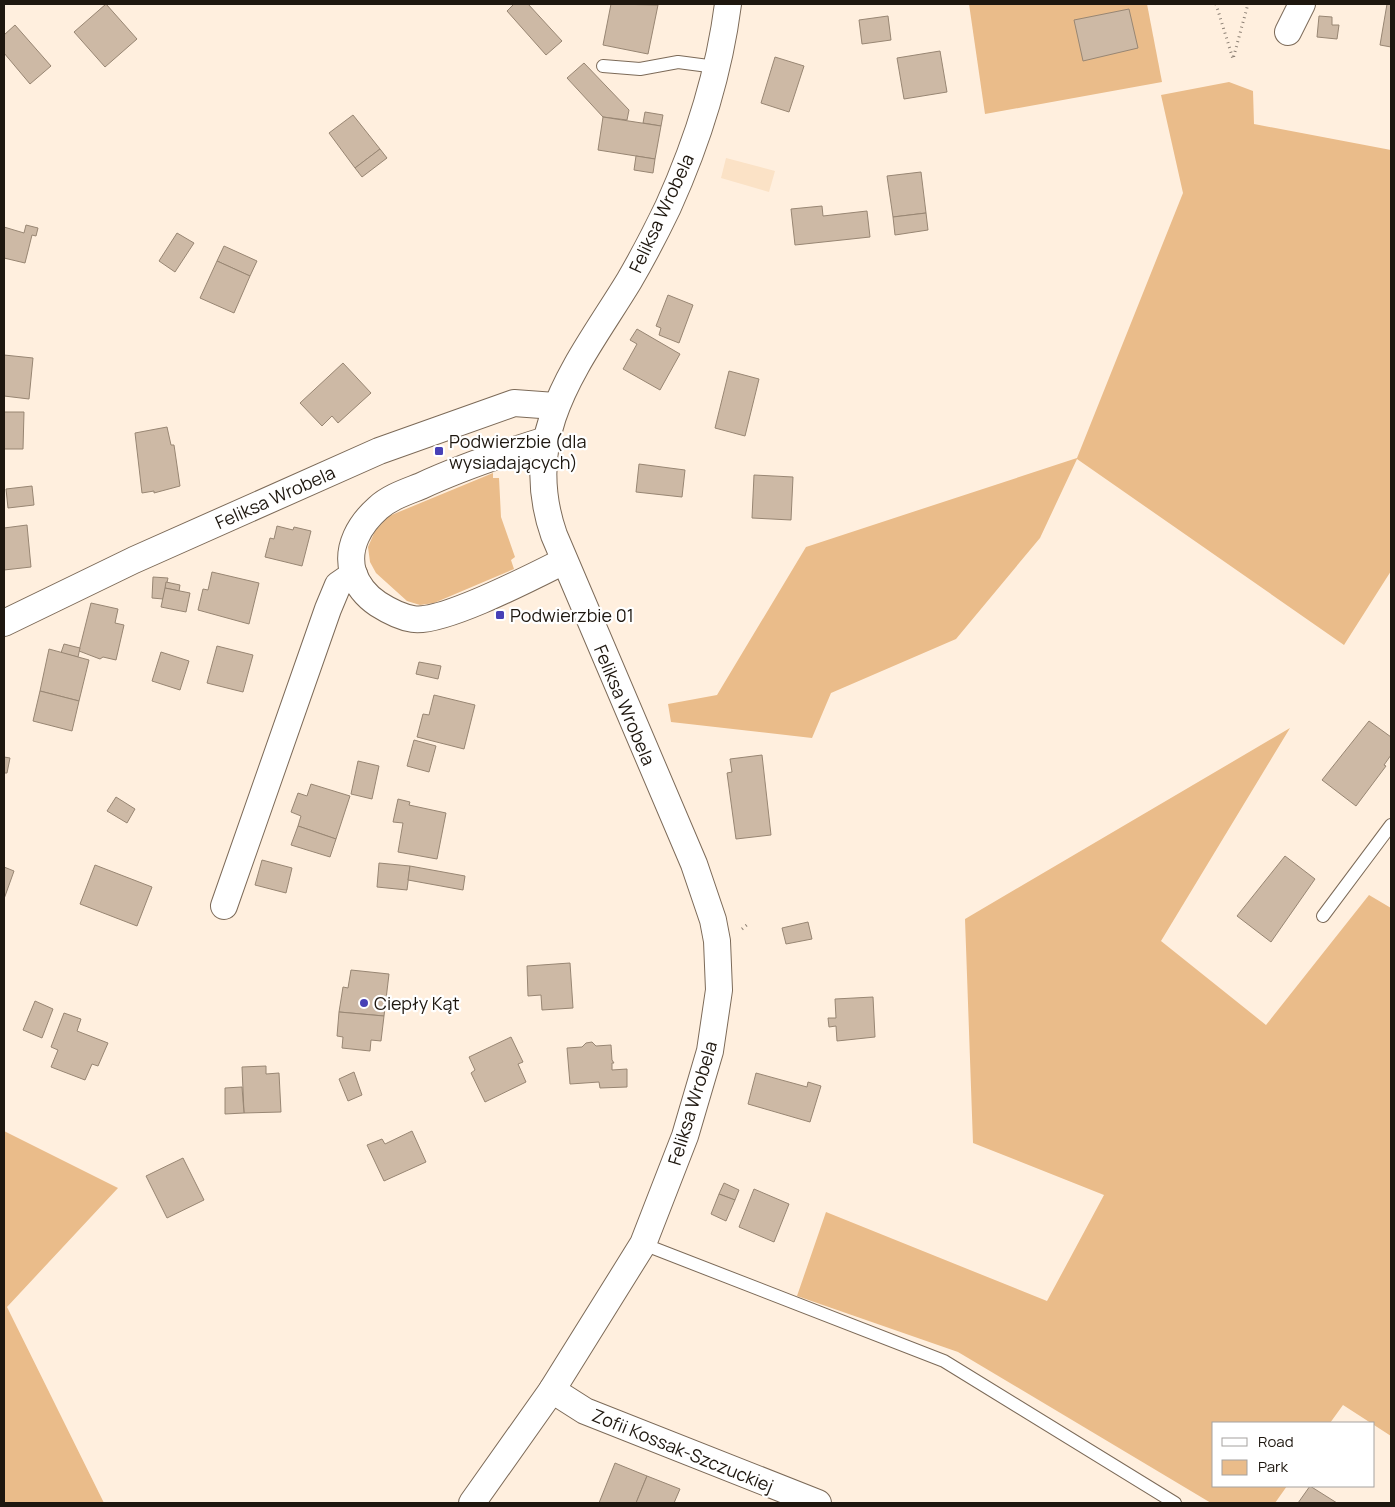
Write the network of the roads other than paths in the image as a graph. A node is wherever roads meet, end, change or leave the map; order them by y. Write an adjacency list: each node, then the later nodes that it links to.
1 (728, 4): 5 (street, Feliksa Wrobela)
2 (1302, 4): 3 (street)
3 (1288, 32)
4 (603, 66): 5 (lane)
5 (716, 67): 6 (street, Feliksa Wrobela)
6 (555, 406): 7 (street, Feliksa Wrobela); 10 (street, Feliksa Wrobela)
7 (546, 440): 8 (street, Feliksa Wrobela); 9 (street)
8 (564, 561): 9 (street); 14 (street, Feliksa Wrobela)
9 (354, 574): 12 (street)
10 (4, 624)
11 (1391, 825): 13 (lane)
12 (224, 906)
13 (1323, 916)
14 (643, 1244): 15 (street, Feliksa Wrobela); 18 (lane)
15 (552, 1390): 16 (street, Feliksa Wrobela); 17 (street, Zofii Kossak-Szczuckiej)
16 (472, 1503)
17 (818, 1503)
18 (1175, 1503)

